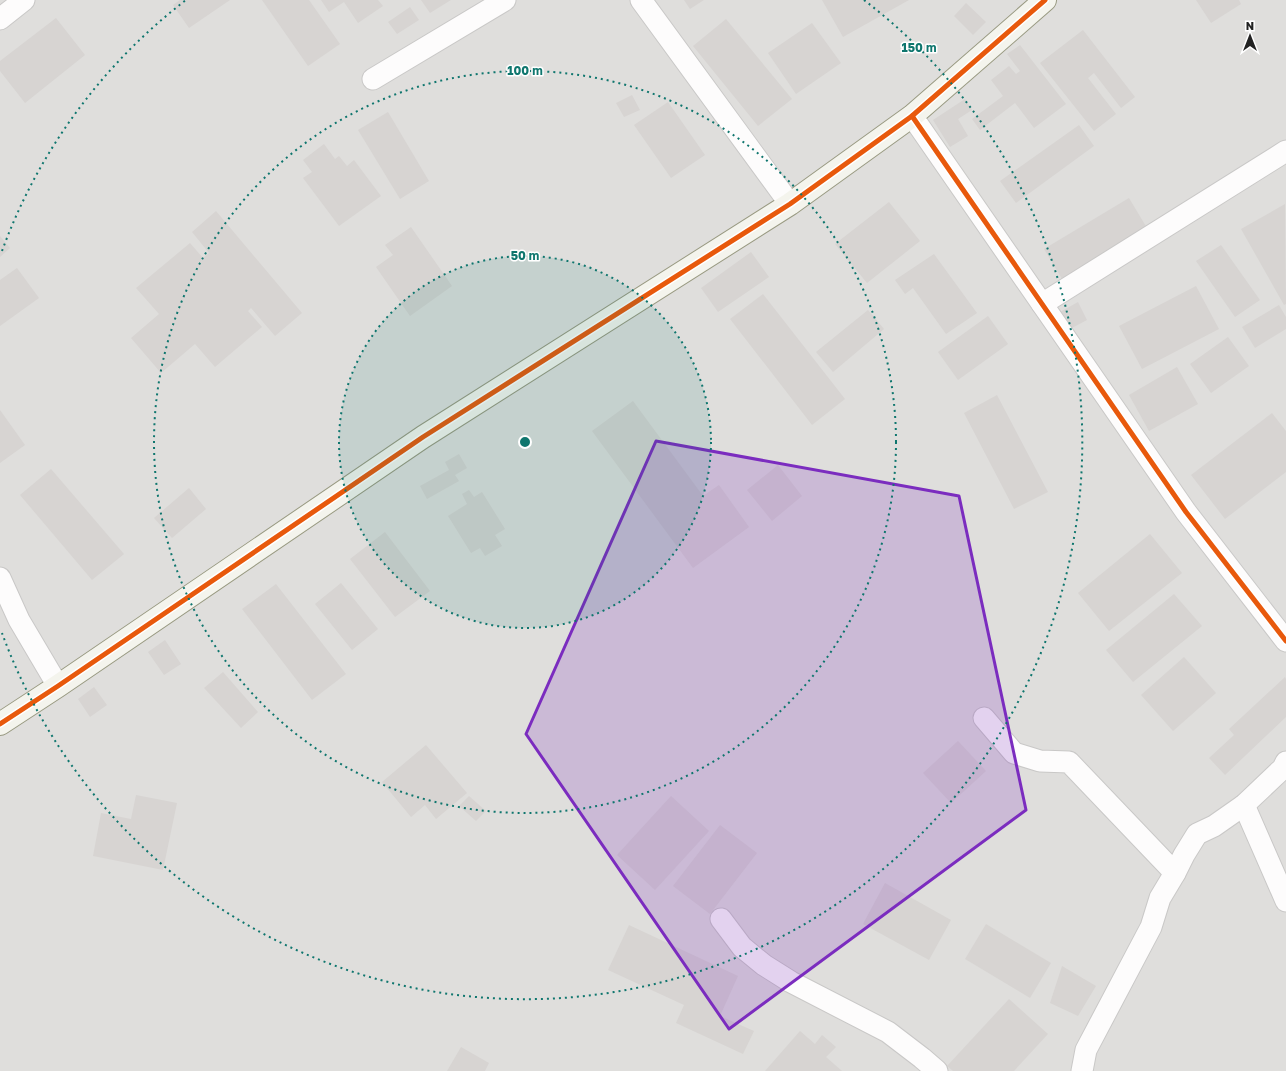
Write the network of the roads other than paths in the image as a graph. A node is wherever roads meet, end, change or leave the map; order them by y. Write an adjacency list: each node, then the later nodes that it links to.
1 (24, 0): 5 (street)
2 (504, 0): 6 (street)
3 (641, 0): 9 (street)
4 (1044, 0): 7 (street)
5 (0, 19)
6 (373, 79)
7 (912, 116): 9 (street); 10 (street)
8 (1286, 151): 10 (street)
9 (790, 204): 13 (street)
10 (1042, 304): 12 (street)
11 (0, 578): 13 (street)
12 (1286, 641)
13 (58, 686): 15 (street)
14 (984, 718): 18 (street)
15 (0, 724)
16 (1286, 762): 17 (street)
17 (1244, 806): 18 (street); 19 (street)
18 (1175, 873): 22 (street)
19 (1286, 901)
20 (721, 919): 21 (street)
21 (937, 1071)
22 (1082, 1071)

